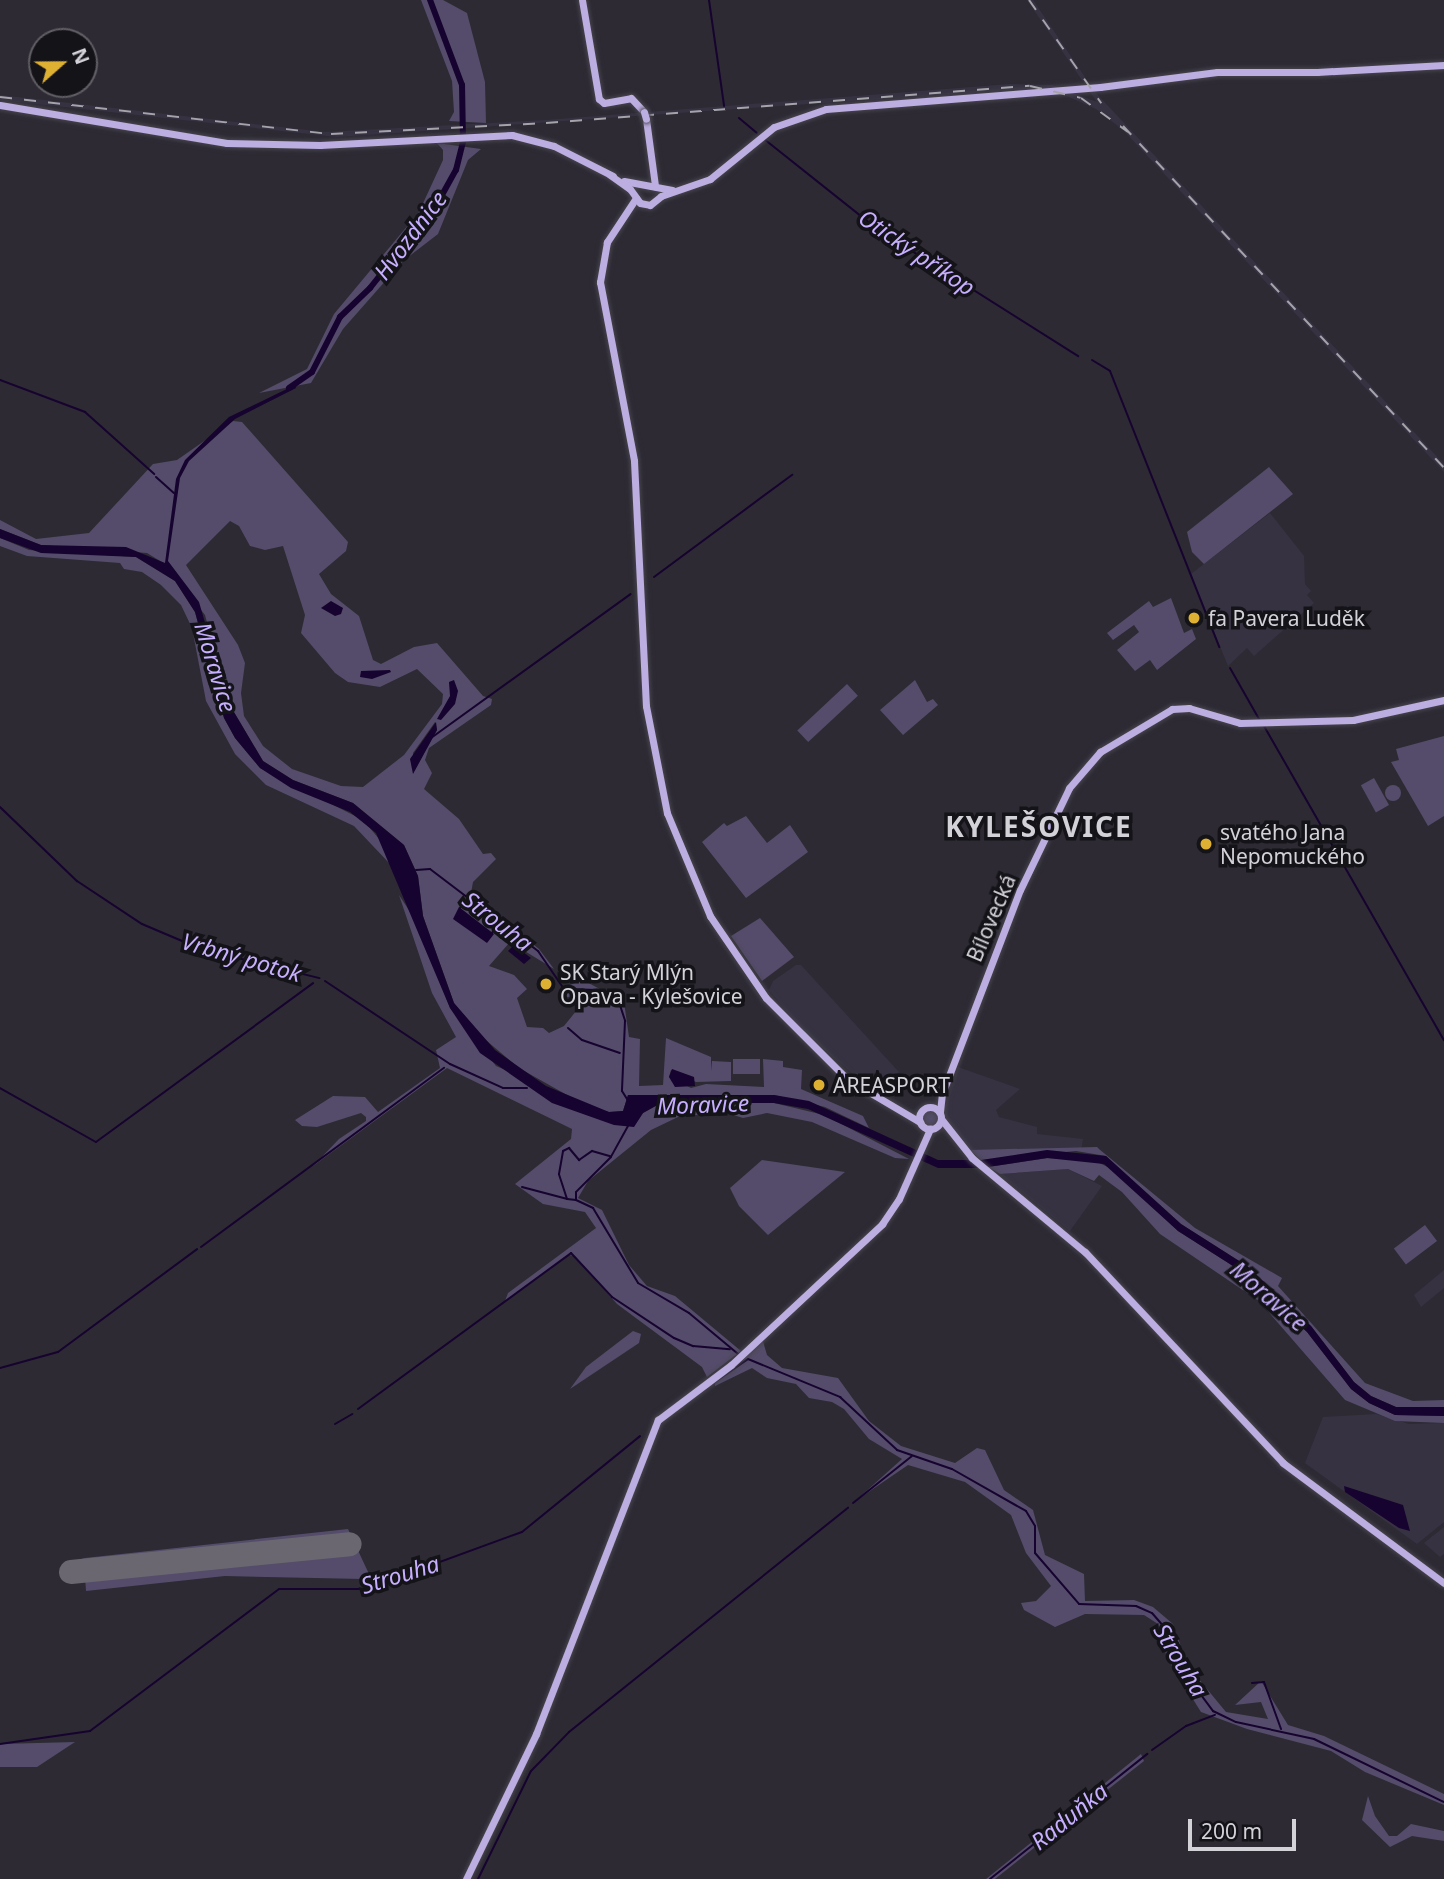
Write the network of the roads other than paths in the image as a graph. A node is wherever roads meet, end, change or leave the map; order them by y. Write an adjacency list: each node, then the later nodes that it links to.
1 (582, 0): 4 (main road)
2 (1444, 65): 8 (main road)
3 (0, 105): 5 (main road)
4 (652, 167): 6 (main road); 7 (main road)
5 (610, 175): 6 (main road); 9 (main road)
6 (642, 184): 7 (main road); 9 (main road)
7 (656, 187): 8 (main road); 10 (main road)
8 (689, 188): 10 (main road)
9 (635, 196): 11 (main road); 12 (main road)
10 (658, 198): 11 (main road)
11 (643, 205): 12 (main road)
12 (618, 223): 17 (main road)
13 (1444, 700): 14 (main road, Bílovecká)
14 (942, 1094): 15 (main road, Bílovecká); 18 (main road, Bílovecká)
15 (930, 1106): 16 (main road, Bílovecká); 18 (main road)
16 (921, 1111): 17 (main road); 19 (main road)
17 (900, 1112): 19 (main road)
18 (941, 1116): 19 (main road); 20 (main road)
19 (927, 1127): 20 (main road); 22 (main road)
20 (963, 1149): 21 (main road)
21 (1444, 1583)
22 (466, 1879)

